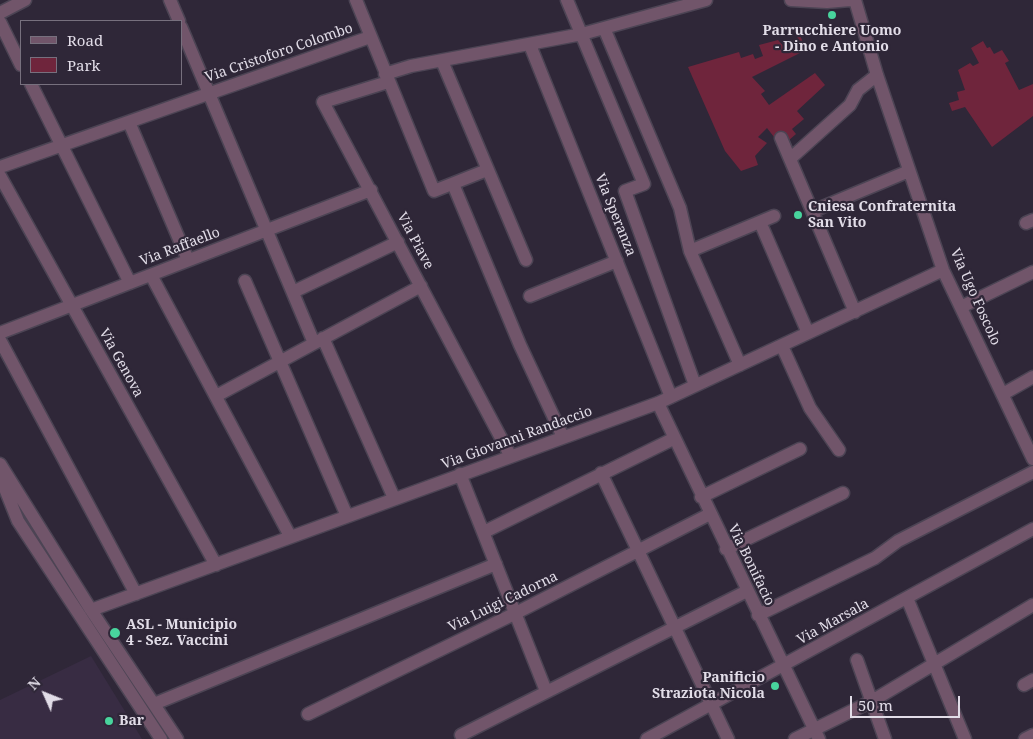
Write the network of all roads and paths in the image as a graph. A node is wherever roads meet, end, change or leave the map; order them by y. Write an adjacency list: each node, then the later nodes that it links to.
1 (25, 0): 9 (street)
2 (170, 0): 10 (street)
3 (356, 0): 15 (street)
4 (567, 0): 14 (street)
5 (791, 0): 6 (street)
6 (850, 0)
7 (855, 0): 19 (street, Via Ugo Foscolo)
8 (697, 2): 12 (street)
9 (0, 14)
10 (179, 20)
11 (0, 22): 18 (street)
12 (604, 28): 14 (street); 38 (street)
13 (182, 29): 22 (street)
14 (582, 34): 16 (street); 61 (street)
15 (370, 37): 20 (street); 22 (street, Via Cristoforo Colombo)
16 (530, 45): 17 (street); 41 (street, Via Speranza)
17 (442, 61): 20 (street); 28 (street)
18 (20, 63)
19 (877, 75): 26 (street); 29 (street, Via Ugo Foscolo)
20 (387, 78): 31 (street); 32 (street, Via Piave)
21 (31, 85): 25 (street)
22 (209, 94): 23 (street, Via Cristoforo Colombo); 36 (street)
23 (129, 122): 25 (street, Via Cristoforo Colombo); 39 (street)
24 (780, 138): 26 (street)
25 (61, 146): 27 (street, Via Cristoforo Colombo); 46 (street)
26 (790, 158): 33 (street)
27 (0, 167)
28 (487, 170): 31 (street); 40 (street)
29 (909, 171): 33 (street); 42 (street, Via Ugo Foscolo)
30 (0, 176): 50 (street, Via Genova)
31 (452, 184): 66 (street)
32 (371, 190): 36 (street, Via Raffaello); 37 (street, Via Piave)
33 (813, 211): 52 (street)
34 (774, 216): 35 (street)
35 (760, 222): 38 (street); 54 (street)
36 (266, 229): 39 (street, Via Raffaello); 48 (street)
37 (398, 242): 47 (street, Via Piave); 48 (street)
38 (690, 251): 59 (street)
39 (188, 260): 44 (street, Via Raffaello)
40 (526, 260)
41 (617, 261): 49 (street); 64 (street, Via Speranza)
42 (944, 270): 51 (street, Via Ugo Foscolo); 52 (street, Via Giovanni Randaccio)
43 (1033, 272): 51 (street)
44 (152, 275): 46 (street, Via Raffaello); 63 (street)
45 (245, 281): 58 (street)
46 (130, 283): 50 (street, Via Raffaello)
47 (421, 286): 56 (street); 70 (street, Via Piave)
48 (293, 292): 56 (street)
49 (530, 296)
50 (71, 305): 53 (street, Via Raffaello); 87 (street, Via Genova)
51 (961, 306): 62 (street, Via Ugo Foscolo)
52 (855, 312): 54 (street, Via Giovanni Randaccio)
53 (0, 332)
54 (808, 333): 57 (street, Via Giovanni Randaccio)
55 (0, 340): 90 (street)
56 (319, 341): 58 (street); 78 (street)
57 (782, 346): 59 (street, Via Giovanni Randaccio); 69 (street)
58 (280, 362): 63 (street); 81 (street)
59 (740, 365): 61 (street, Via Giovanni Randaccio)
60 (1033, 377): 62 (street)
61 (695, 385): 64 (street, Via Giovanni Randaccio)
62 (1003, 394): 71 (street, Via Ugo Foscolo)
63 (216, 396): 84 (street)
64 (671, 397): 65 (street, Via Giovanni Randaccio)
65 (658, 403): 66 (street, Via Giovanni Randaccio); 67 (street, Via Bonifacio)
66 (563, 437): 70 (street, Via Giovanni Randaccio)
67 (673, 439): 75 (street); 79 (street, Via Bonifacio)
68 (800, 449): 79 (street)
69 (839, 450)
70 (510, 455): 74 (street, Via Giovanni Randaccio)
71 (1033, 459)
72 (0, 464): 93 (street)
73 (1033, 472): 95 (street)
74 (460, 474): 78 (street, Via Giovanni Randaccio); 83 (street)
75 (601, 474): 83 (street); 86 (street)
76 (0, 476): 108 (street)
77 (843, 493): 85 (street)
78 (394, 498): 81 (street, Via Giovanni Randaccio)
79 (701, 498): 80 (street, Via Bonifacio)
80 (710, 514): 85 (street, Via Bonifacio); 86 (street, Via Luigi Cadorna)
81 (347, 516): 84 (street, Via Giovanni Randaccio)
82 (1033, 528): 91 (street, Via Marsala)
83 (484, 532): 88 (street)
84 (290, 536): 87 (street, Via Giovanni Randaccio)
85 (726, 549): 89 (street, Via Bonifacio)
86 (639, 550): 94 (street, Via Luigi Cadorna); 96 (street)
87 (216, 564): 90 (street, Via Giovanni Randaccio)
88 (496, 564): 94 (street); 102 (street)
89 (747, 591): 95 (street, Via Bonifacio); 96 (street)
90 (136, 594): 93 (street, Via Giovanni Randaccio)
91 (907, 598): 98 (street); 99 (street, Via Marsala)
92 (1033, 605): 98 (street)
93 (91, 610): 102 (street)
94 (514, 614): 100 (street); 104 (street, Via Luigi Cadorna)
95 (758, 615): 99 (street, Via Bonifacio)
96 (675, 627): 100 (street); 103 (street)
97 (857, 660): 101 (street)
98 (935, 664): 101 (street); 114 (street)
99 (783, 666): 103 (street, Via Marsala); 105 (street, Via Bonifacio)
100 (546, 691): 106 (street)
101 (872, 701): 105 (street); 113 (street)
102 (154, 704): 109 (street)
103 (712, 704): 110 (street, Via Marsala); 111 (street)
104 (308, 714)
105 (816, 734): 112 (street)
106 (461, 735)
107 (1033, 735): 115 (street)
108 (161, 739)
109 (177, 739)
110 (647, 739)
111 (728, 739)
112 (795, 739)
113 (885, 739)
114 (965, 739)
115 (1025, 739)

